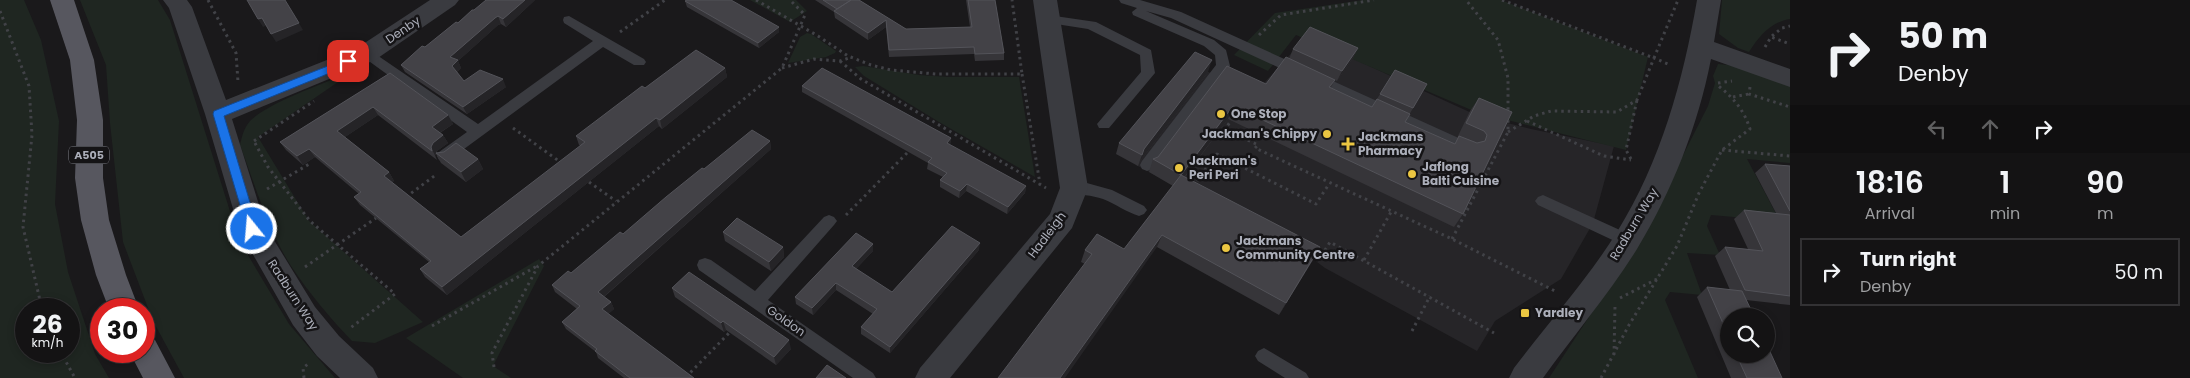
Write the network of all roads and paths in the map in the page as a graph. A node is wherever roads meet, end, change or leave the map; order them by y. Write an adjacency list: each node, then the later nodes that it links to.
1 (62, 0): 84 (main road, A505)
2 (175, 0): 41 (street, Radburn Way)
3 (208, 0): 41 (path)
4 (665, 0): 21 (path)
5 (756, 0): 18 (path)
6 (790, 0): 18 (path)
7 (1012, 0): 33 (path)
8 (1123, 0): 23 (lane); 56 (lane)
9 (1374, 0): 23 (path)
10 (1466, 0): 49 (path)
11 (1502, 0): 28 (path)
12 (1678, 0): 28 (path)
13 (1709, 0): 24 (street, Radburn Way)
14 (441, 1): 26 (street, Denby)
15 (1047, 10): 46 (lane); 63 (street)
16 (0, 11): 83 (path)
17 (569, 20): 21 (lane)
18 (800, 26): 27 (path); 32 (path)
19 (1790, 26): 20 (path)
20 (1771, 37): 22 (path); 25 (path)
21 (604, 41): 30 (lane); 43 (lane)
22 (1790, 44)
23 (1246, 46): 50 (lane)
24 (1702, 47): 34 (street); 73 (street, Radburn Way)
25 (1763, 52)
26 (366, 54): 41 (street, Denby); 48 (lane)
27 (849, 58): 29 (path); 33 (path)
28 (1654, 58): 31 (path); 39 (path)
29 (840, 61): 32 (path); 45 (path)
30 (639, 62)
31 (1668, 64)
32 (782, 68): 67 (path)
33 (1022, 74): 60 (path)
34 (1790, 78)
35 (1752, 79): 37 (path)
36 (1715, 83): 38 (path)
37 (1749, 94): 38 (path); 40 (path)
38 (1733, 97): 51 (path)
39 (1637, 100): 44 (path); 44 (path)
40 (1790, 106)
41 (230, 109): 59 (path); 65 (street, Radburn Way)
42 (1236, 114): 61 (path)
43 (497, 117): 48 (lane); 57 (path)
44 (1527, 121): 49 (path)
45 (936, 123): 47 (path); 60 (path)
46 (1104, 124)
47 (932, 128)
48 (477, 131): 53 (lane)
49 (1508, 132): 72 (path)
50 (1468, 149)
51 (1722, 150): 54 (path); 79 (path)
52 (908, 152): 71 (path)
53 (444, 156): 64 (path)
54 (1790, 156)
55 (311, 163): 59 (path)
56 (1147, 165)
57 (568, 167)
58 (589, 182): 67 (path)
59 (280, 183): 65 (path); 74 (path)
60 (1040, 184): 63 (path)
61 (1329, 184): 62 (path); 69 (path)
62 (1189, 192)
63 (1072, 195): 68 (lane); 101 (street, Hadleigh)
64 (405, 197)
65 (244, 200): 80 (street, Radburn Way)
66 (1543, 201): 73 (lane)
67 (616, 202): 78 (path)
68 (1139, 210)
69 (1391, 212): 72 (path); 76 (path)
70 (376, 218): 74 (path)
71 (830, 221): 86 (lane)
72 (1452, 239): 81 (path)
73 (1627, 240): 103 (street, Radburn Way)
74 (337, 244): 80 (path); 90 (path)
75 (1310, 256): 76 (path)
76 (1364, 260): 82 (path)
77 (705, 265): 86 (lane, Goldon)
78 (538, 266): 87 (path); 94 (path)
79 (1657, 278): 85 (path); 104 (path)
80 (284, 282): 90 (street, Radburn Way)
81 (1555, 291)
82 (1430, 296): 88 (path); 89 (path)
83 (39, 298)
84 (120, 298)
85 (1615, 300)
86 (758, 301): 95 (path); 100 (lane, Goldon)
87 (432, 326)
88 (1412, 331)
89 (1494, 333)
90 (328, 346): 98 (path); 99 (street, Radburn Way)
91 (1264, 356): 102 (lane)
92 (67, 363): 96 (path)
93 (151, 363): 97 (main road)
94 (494, 367)
95 (686, 377)
96 (75, 378)
97 (159, 378)
98 (304, 378)
99 (362, 378)
100 (867, 378)
101 (931, 378)
102 (1300, 378)
103 (1525, 378)
104 (1601, 378)

